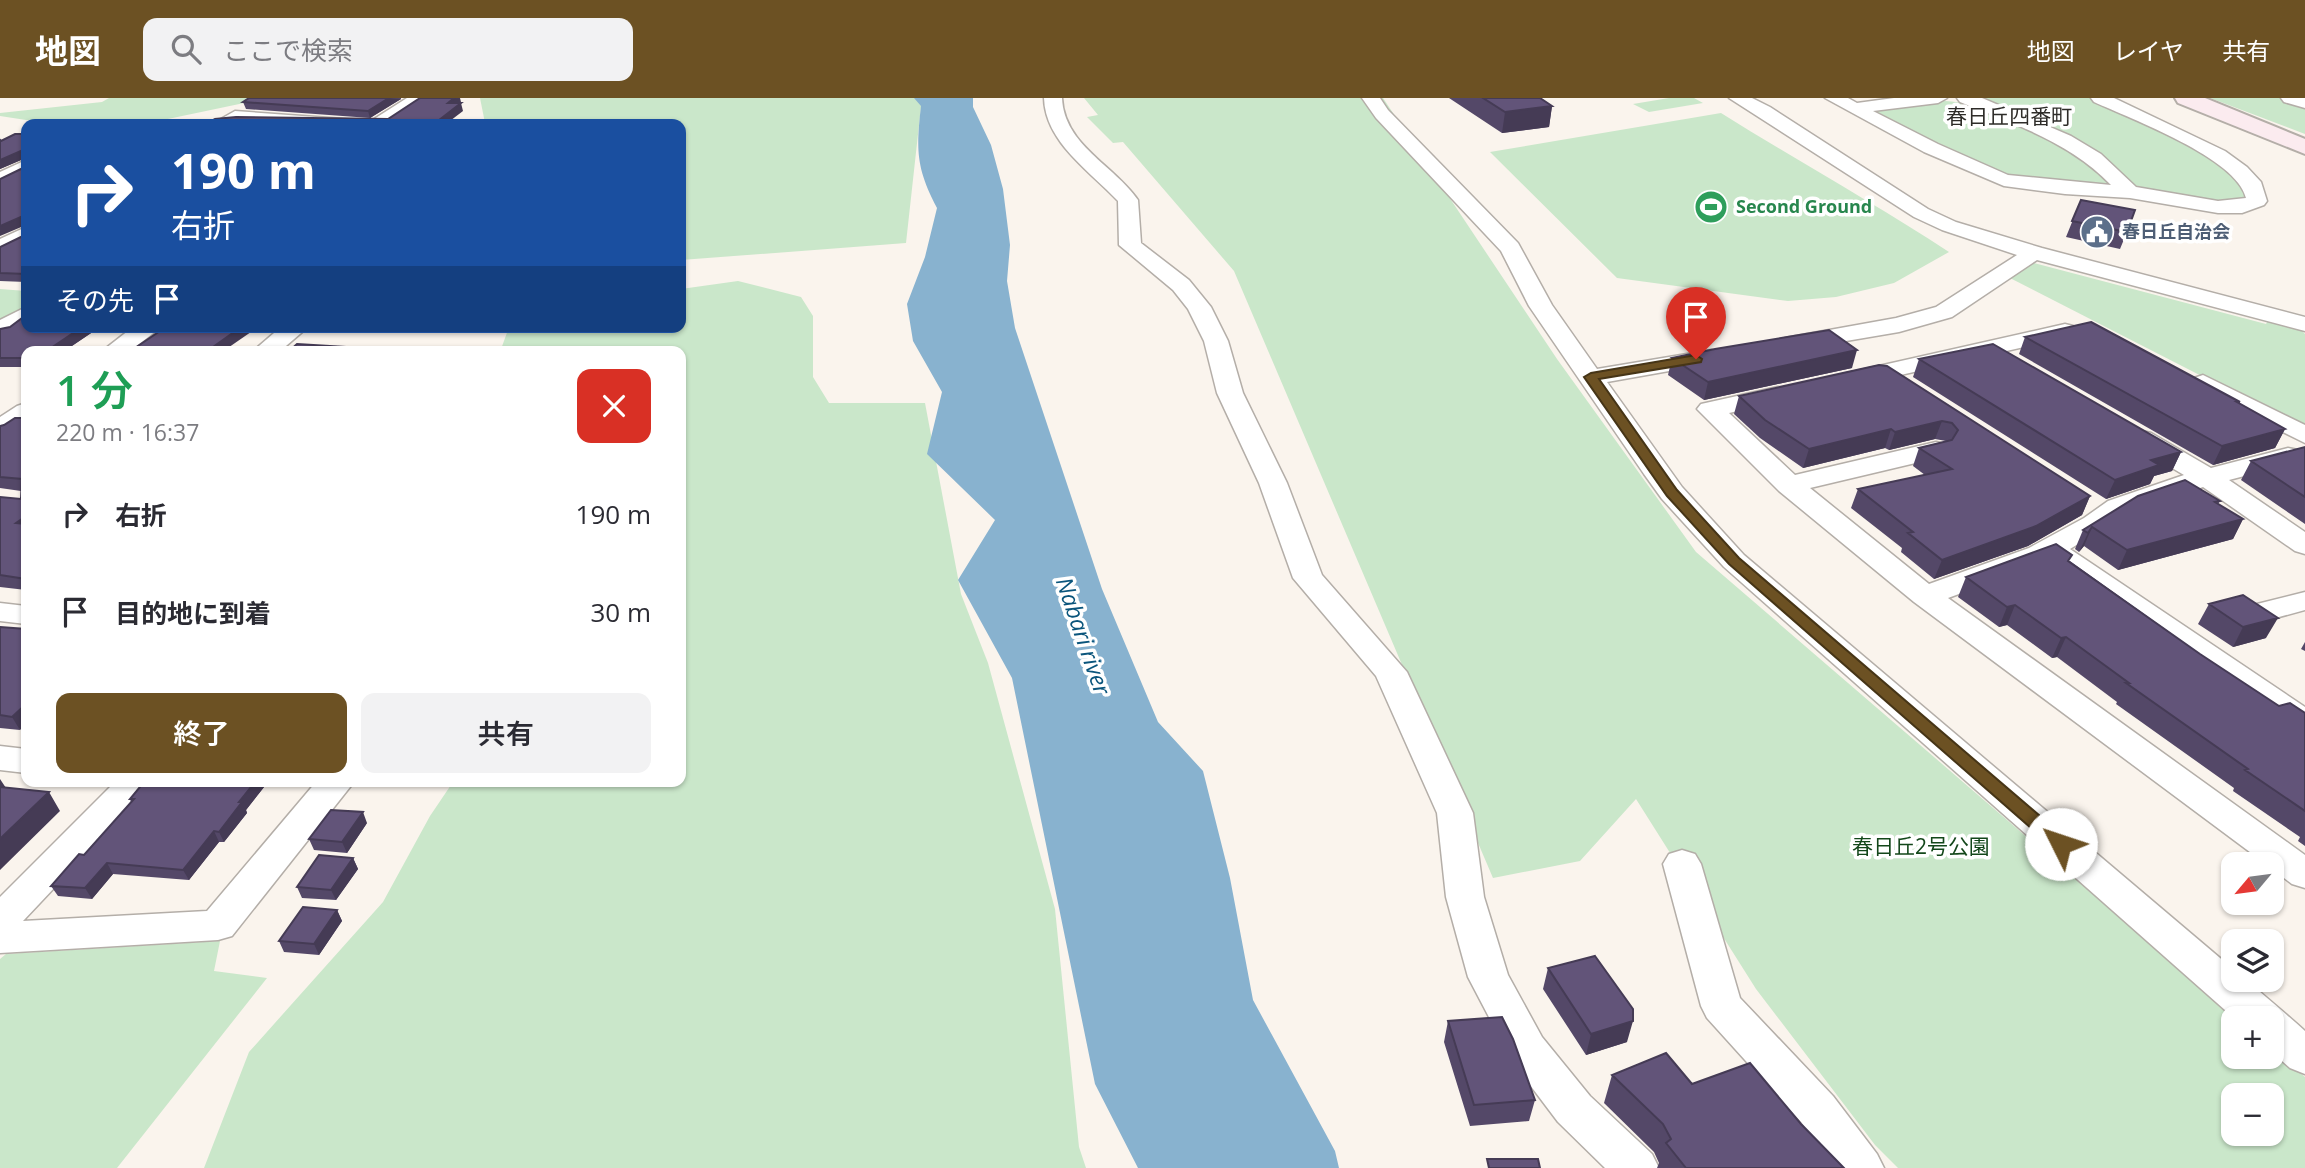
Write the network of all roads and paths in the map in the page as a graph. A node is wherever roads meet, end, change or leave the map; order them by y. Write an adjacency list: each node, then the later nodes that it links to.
1 (419, 98): 15 (street)
2 (1053, 98): 70 (street)
3 (1371, 98): 38 (street)
4 (1738, 98): 22 (street)
5 (1834, 98): 12 (street)
6 (1938, 98): 12 (street)
7 (1966, 98): 19 (street)
8 (2100, 98): 19 (street)
9 (2186, 98): 16 (street)
10 (2290, 98): 11 (street)
11 (2305, 103)
12 (1856, 108): 19 (street)
13 (230, 119): 14 (street)
14 (284, 119)
15 (386, 119)
16 (2305, 147)
17 (21, 169): 18 (street)
18 (0, 180)
19 (2130, 192)
20 (21, 236): 21 (street)
21 (0, 248)
22 (2034, 253): 24 (street); 29 (street)
23 (21, 317): 26 (street)
24 (2305, 324)
25 (2092, 326): 33 (street)
26 (0, 330)
27 (140, 333): 30 (street)
28 (288, 333): 31 (street)
29 (1828, 337): 32 (street); 37 (street)
30 (122, 346)
31 (272, 346)
32 (1776, 346)
33 (1986, 348): 35 (street); 37 (street)
34 (1736, 352): 38 (street)
35 (2021, 369)
36 (2177, 369): 47 (street)
37 (1884, 372): 39 (street); 41 (street)
38 (1591, 377): 67 (street)
39 (1830, 383)
40 (1804, 389): 50 (street)
41 (1918, 394)
42 (0, 403): 43 (street)
43 (21, 405)
44 (21, 414): 45 (street)
45 (0, 429)
46 (2126, 430): 49 (street)
47 (2301, 444): 49 (street)
48 (1936, 450): 50 (street)
49 (2207, 477): 51 (street); 52 (street)
50 (1789, 485): 53 (street)
51 (2305, 545)
52 (2051, 548): 53 (street); 58 (street)
53 (1925, 596): 64 (street)
54 (2305, 601): 55 (street)
55 (2268, 611)
56 (0, 612): 57 (street)
57 (21, 614)
58 (2305, 723)
59 (0, 758): 60 (street)
60 (21, 760)
61 (131, 787): 65 (street)
62 (332, 787): 66 (street)
63 (1682, 864): 71 (street)
64 (2305, 874)
65 (0, 921)
66 (0, 938)
67 (2248, 1006)
68 (2284, 1038): 69 (street)
69 (2305, 1056)
70 (1636, 1168)
71 (1861, 1168)

